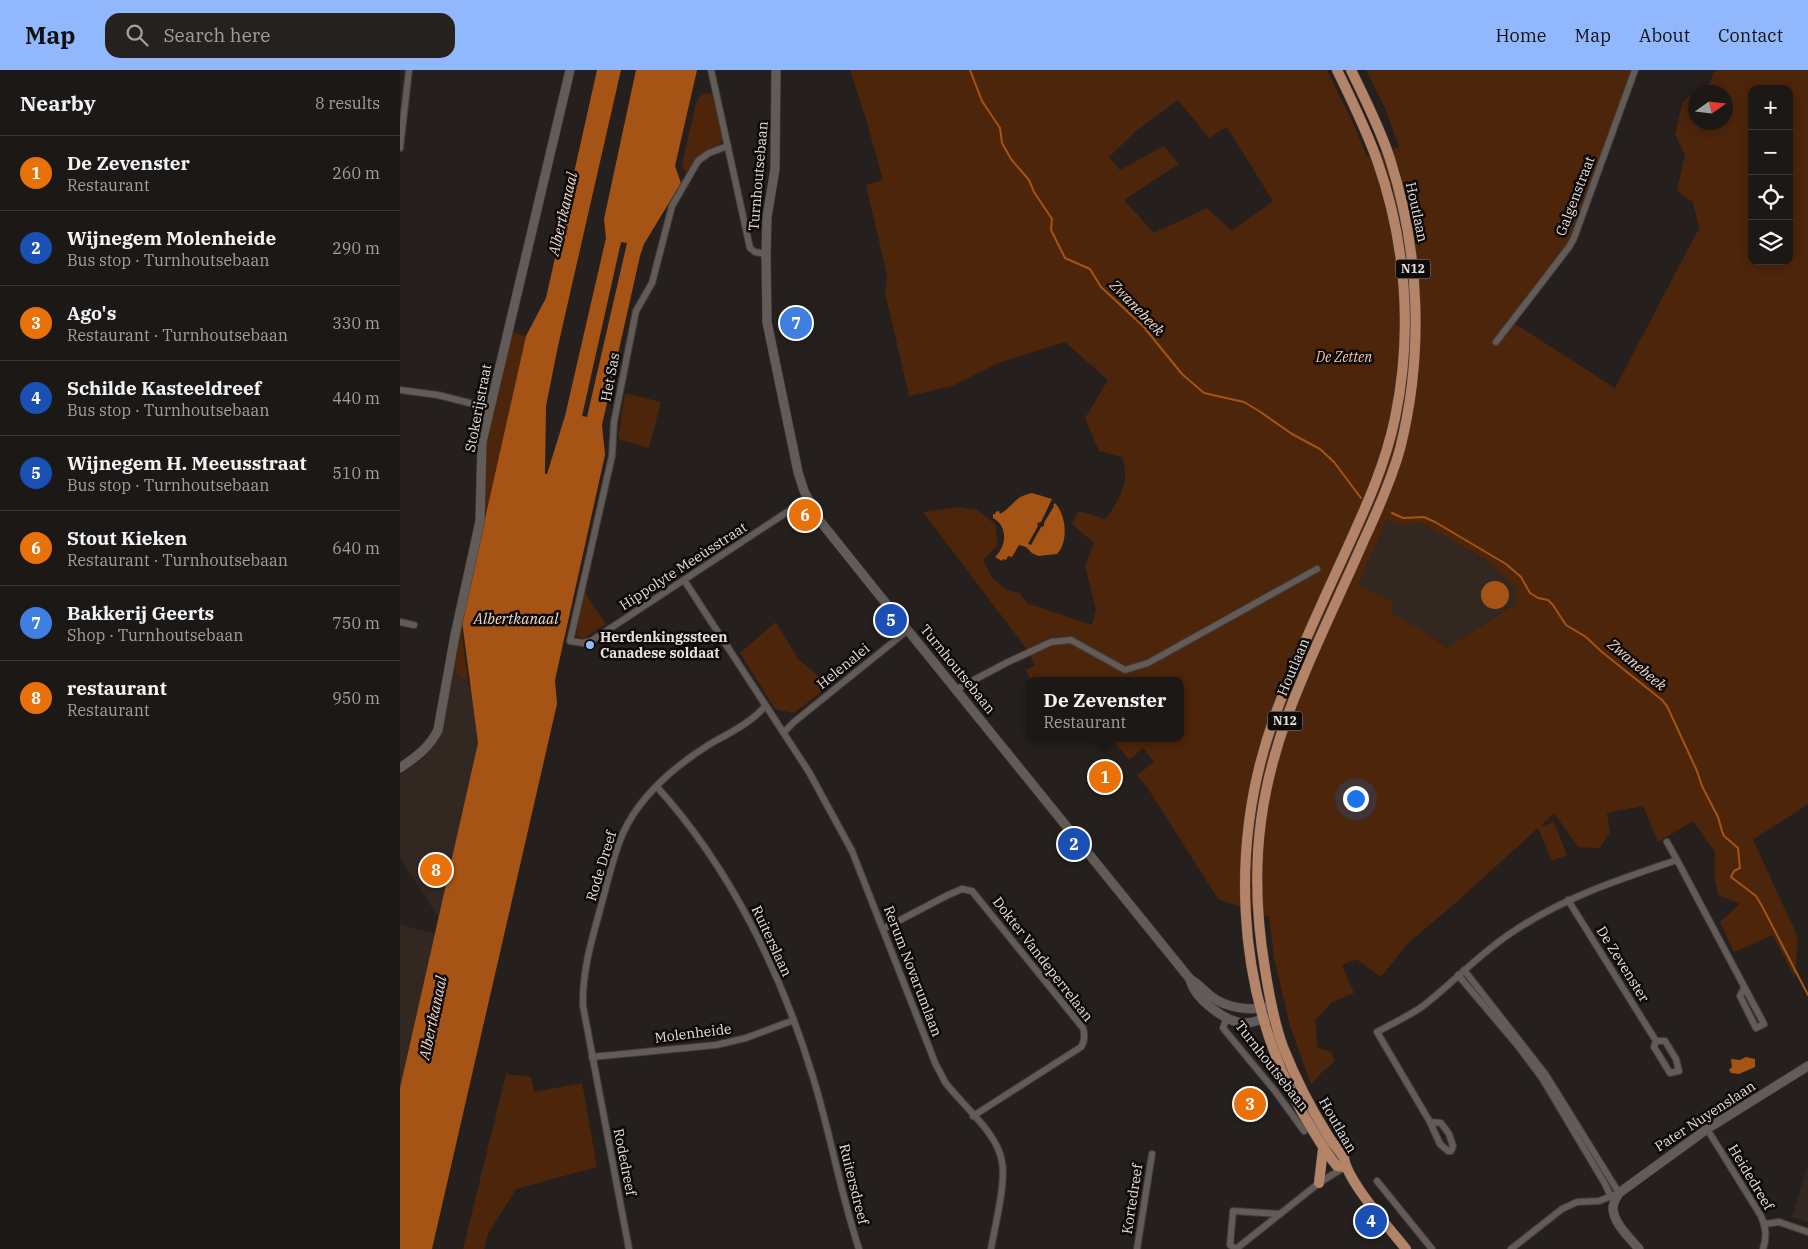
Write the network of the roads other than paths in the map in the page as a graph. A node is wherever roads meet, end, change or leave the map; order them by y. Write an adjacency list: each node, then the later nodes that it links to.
1 (409, 70): 9 (street)
2 (570, 70): 13 (main road, Stokerijstraat)
3 (711, 70): 8 (street)
4 (776, 70): 10 (main road, Turnhoutsebaan)
5 (1336, 70): 35 (main road, Houtlaan / N12)
6 (1350, 70): 34 (main road, Houtlaan / N12)
7 (1635, 70): 11 (street, Galgenstraat)
8 (728, 146): 10 (street, Turnhoutsebaan); 20 (street, Het Sas)
9 (400, 148)
10 (766, 254): 14 (main road, Turnhoutsebaan)
11 (1496, 342)
12 (400, 390): 13 (street)
13 (489, 408): 24 (main road, Stokerijstraat)
14 (807, 499): 16 (street, Hippolyte Meeùsstraat); 19 (main road, Turnhoutsebaan)
15 (1317, 569): 21 (street)
16 (684, 580): 20 (street, Hippolyte Meeùsstraat); 22 (street)
17 (400, 622): 18 (street)
18 (414, 625)
19 (908, 630): 21 (main road, Turnhoutsebaan); 23 (street, Helenalei)
20 (570, 641)
21 (957, 688): 31 (main road, Turnhoutsebaan)
22 (768, 709): 23 (street, Rerum Novarumlaan); 25 (street, Rode Dreef)
23 (783, 730): 29 (street, Rerum Novarumlaan)
24 (400, 768)
25 (657, 787): 37 (street, Ruiterslaan); 39 (street, Rode Dreef)
26 (1667, 842): 27 (street)
27 (1677, 860): 28 (street); 32 (street)
28 (1568, 900): 30 (street); 38 (street, De Zevenster)
29 (884, 929): 42 (street, Rerum Novarumlaan); 42 (street, Dokter Vandeperrelaan)
30 (1461, 972): 43 (street); 52 (street)
31 (1190, 979): 33 (main road, Turnhoutsebaan); 36 (main road, Turnhoutsebaan)
32 (1744, 988): 32 (street)
33 (1230, 1006): 35 (main road, Turnhoutsebaan); 36 (main road, Turnhoutsebaan)
34 (1272, 1011): 35 (main road); 49 (main road, Houtlaan / N12)
35 (1262, 1014): 36 (main road, Turnhoutsebaan); 47 (main road, Houtlaan / N12)
36 (1227, 1017): 46 (street, Turnhoutsebaan)
37 (794, 1020): 39 (street, Molenheide); 44 (street, Ruiterslaan)
38 (1656, 1041): 38 (street, De Zevenster)
39 (592, 1057): 41 (street, Rode Dreef)
40 (1808, 1066): 45 (main road, Pater Nuyenslaan)
41 (596, 1081): 56 (street, Rodedreef)
42 (973, 1116): 58 (street, Rerum Novarumlaan)
43 (1430, 1122): 43 (street)
44 (827, 1126): 57 (street, Ruitersdreef)
45 (1707, 1129): 52 (main road, Pater Nuyenslaan); 54 (street, Heidedreef)
46 (1304, 1131)
47 (1323, 1149): 49 (main road, Houtlaan / N12); 51 (main road)
48 (1152, 1154): 59 (street, Kortedreef)
49 (1345, 1167): 51 (street); 61 (main road, N12)
50 (1377, 1181): 62 (street)
51 (1319, 1183): 53 (street)
52 (1615, 1195): 63 (street, Pater Nuyenslaan); 64 (main road)
53 (1280, 1214): 60 (street); 60 (street)
54 (1764, 1224): 55 (street, Heidedreef); 65 (street)
55 (1808, 1232)
56 (629, 1249)
57 (859, 1249)
58 (991, 1249)
59 (1137, 1249)
60 (1236, 1249)
61 (1406, 1249)
62 (1432, 1249)
63 (1511, 1249)
64 (1639, 1249)
65 (1763, 1249)

